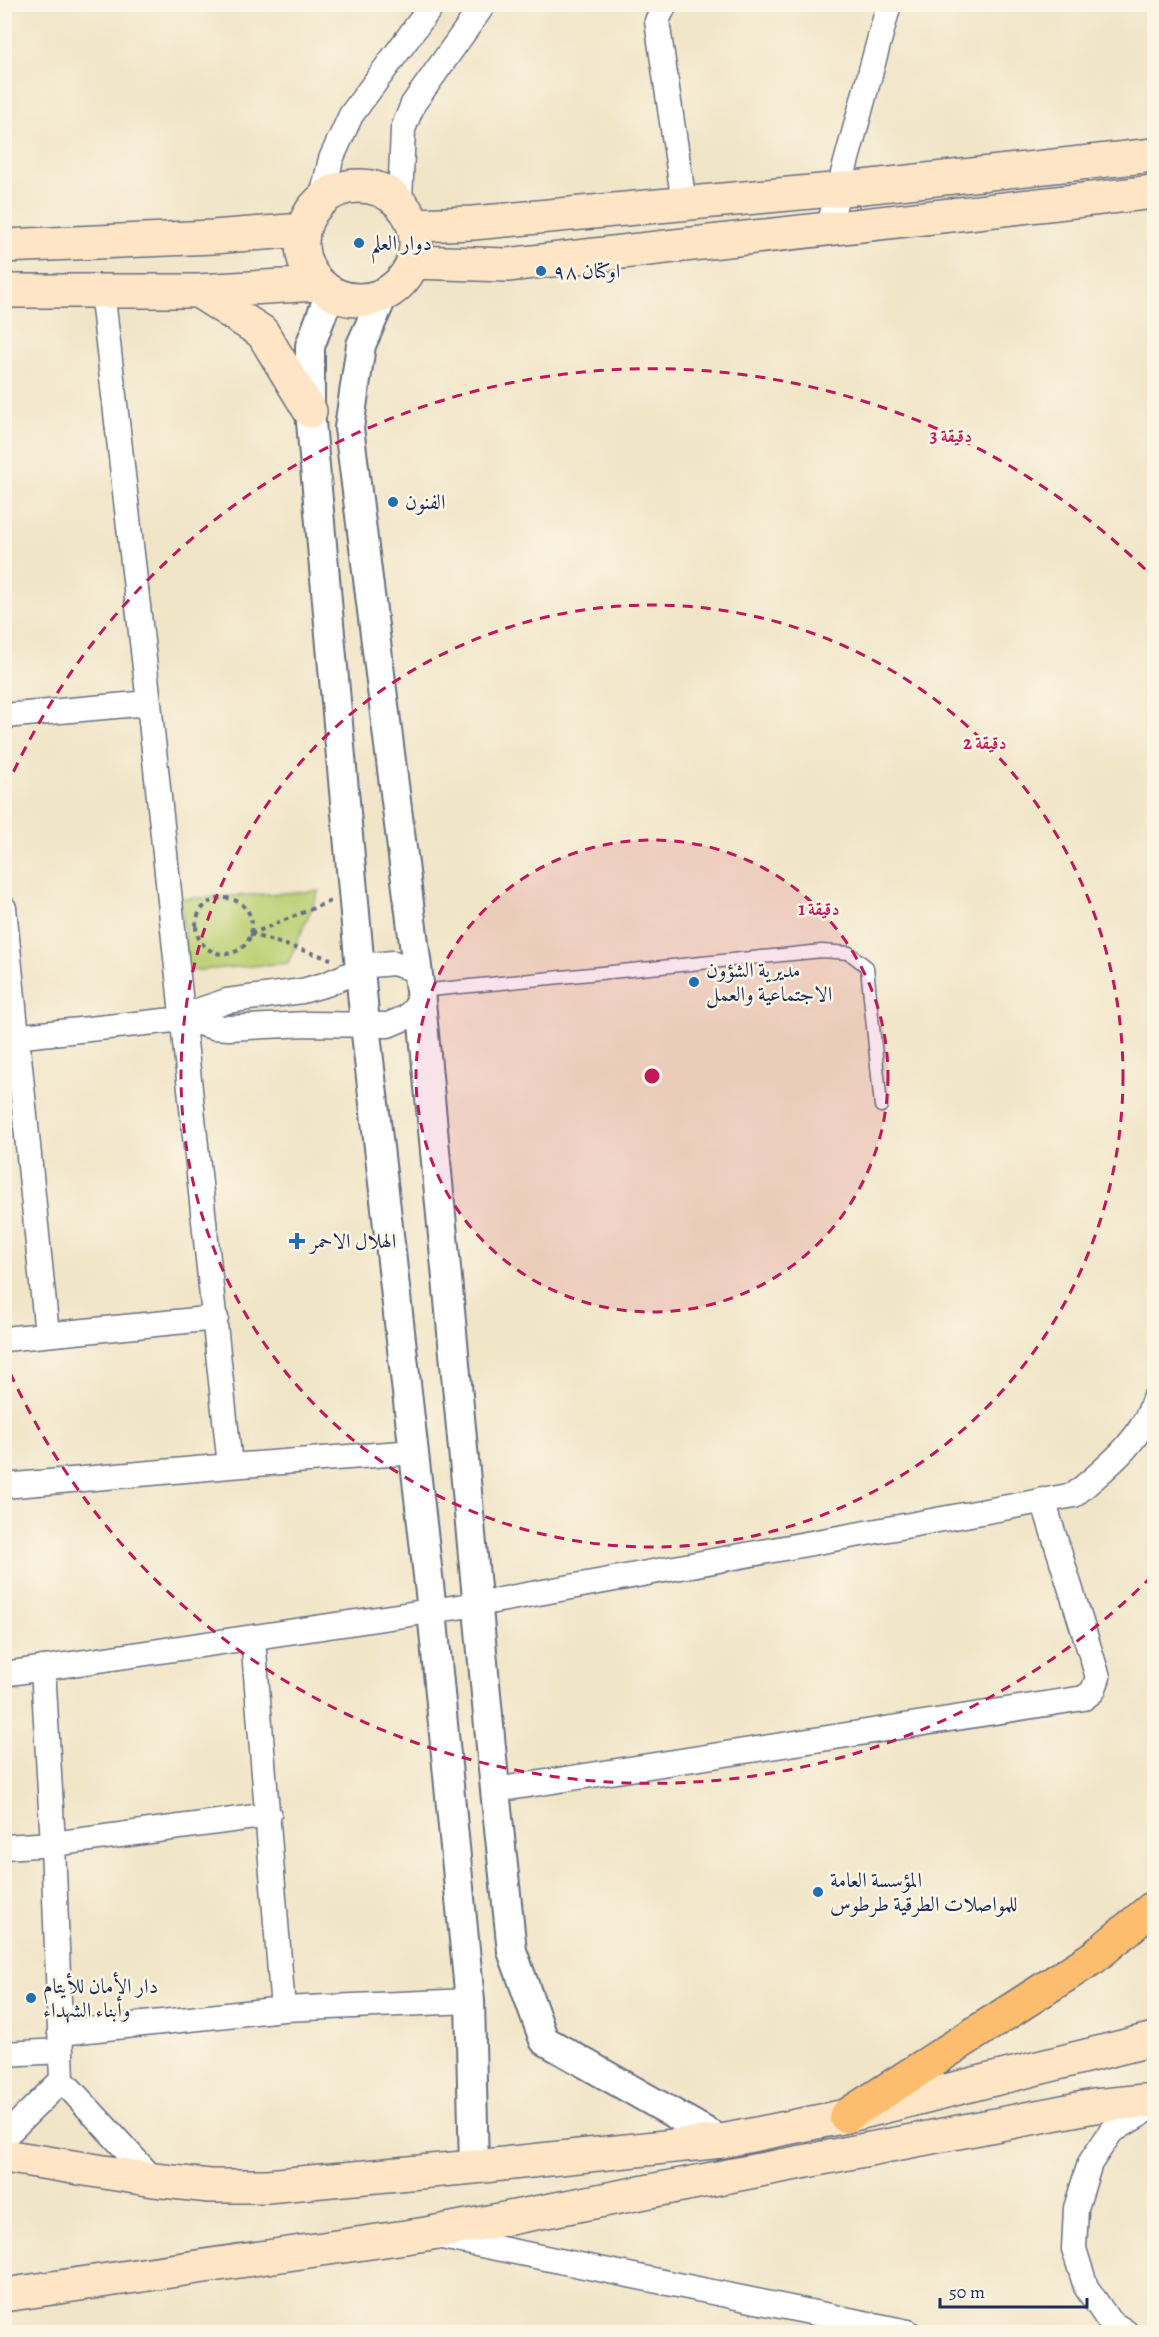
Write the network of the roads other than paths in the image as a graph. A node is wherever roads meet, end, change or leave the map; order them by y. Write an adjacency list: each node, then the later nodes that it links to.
1 (433, 4): 8 (street)
2 (484, 4): 10 (street)
3 (665, 4): 9 (street)
4 (888, 4): 6 (street)
5 (1155, 155): 6 (main road)
6 (839, 189): 9 (main road); 11 (street)
7 (1155, 192): 11 (main road)
8 (322, 197): 10 (main road); 12 (main road)
9 (684, 203): 10 (main road)
10 (407, 213): 14 (main road)
11 (828, 229): 14 (main road)
12 (302, 230): 13 (main road); 15 (main road)
13 (4, 246)
14 (413, 262): 19 (main road)
15 (324, 289): 18 (main road); 19 (main road); 20 (street)
16 (102, 290): 17 (main road); 18 (main road); 21 (street)
17 (4, 291)
18 (198, 291): 20 (main road)
19 (383, 296): 25 (street)
20 (310, 411): 24 (street)
21 (149, 703): 22 (street); 26 (street)
22 (4, 716)
23 (4, 909): 28 (street)
24 (360, 968): 25 (street); 26 (street); 27 (street)
25 (419, 988): 27 (street); 29 (lane); 38 (street)
26 (183, 1019): 27 (street); 28 (street); 30 (street)
27 (365, 1025): 34 (street)
28 (11, 1037): 31 (street)
29 (881, 1106)
30 (216, 1318): 31 (street); 35 (street)
31 (47, 1334): 32 (street)
32 (4, 1339)
33 (1155, 1399): 37 (street)
34 (414, 1452): 35 (street); 39 (street)
35 (230, 1466): 36 (street)
36 (4, 1486)
37 (1043, 1500): 38 (street); 43 (street)
38 (478, 1604): 39 (street); 43 (street)
39 (432, 1611): 40 (street); 48 (street)
40 (253, 1638): 41 (street); 44 (street)
41 (43, 1668): 42 (street); 45 (street)
42 (4, 1674)
43 (495, 1790): 58 (street)
44 (269, 1815): 45 (street); 49 (street)
45 (53, 1844): 46 (street); 51 (street)
46 (4, 1847)
47 (1155, 1907): 56 (highway)
48 (470, 2001): 49 (street); 60 (street)
49 (283, 2009): 51 (street)
50 (1155, 2039): 56 (main road)
51 (61, 2042): 52 (street); 53 (street)
52 (4, 2054)
53 (62, 2080): 57 (street); 61 (street)
54 (1155, 2100): 62 (main road)
55 (1155, 2106): 65 (street)
56 (846, 2116): 58 (main road)
57 (4, 2137)
58 (722, 2141): 60 (main road)
59 (4, 2156): 61 (main road)
60 (474, 2167): 61 (main road)
61 (154, 2180)
62 (426, 2234): 63 (main road); 64 (street)
63 (4, 2295)
64 (908, 2332)
65 (1126, 2332)

